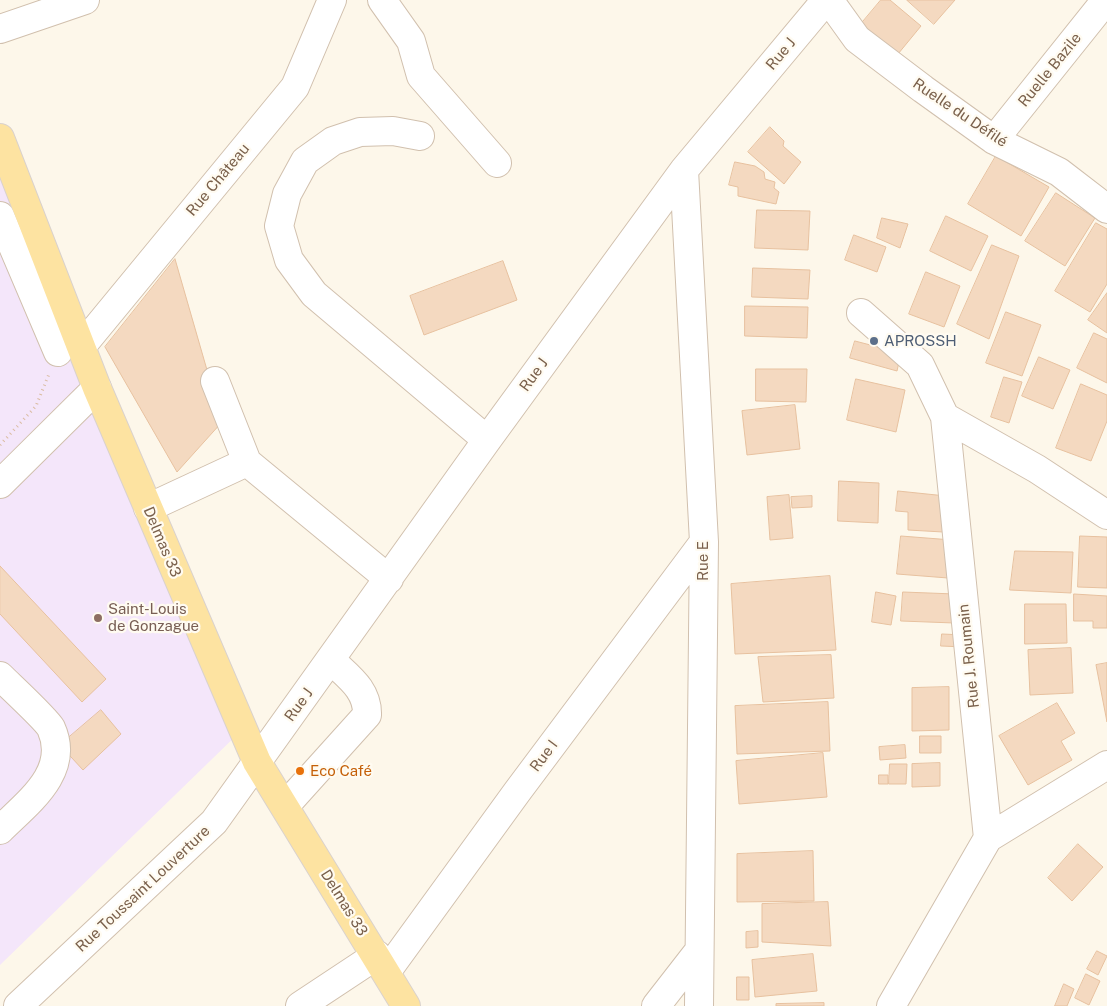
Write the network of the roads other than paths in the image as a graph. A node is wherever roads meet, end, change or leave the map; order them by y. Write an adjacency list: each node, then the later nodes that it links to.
1 (85, 0): 6 (street)
2 (332, 0): 15 (street, Rue Château)
3 (382, 0): 10 (street)
4 (827, 0): 9 (street, Ruelle du Défilé); 11 (street, Rue J)
5 (1106, 0): 9 (street, Ruelle Bazile)
6 (0, 29)
7 (420, 136): 19 (street)
8 (0, 138): 15 (main road, Delmas 33)
9 (994, 140): 12 (street, Ruelle du Défilé)
10 (497, 163)
11 (684, 170): 19 (street, Rue J); 24 (street, Rue E)
12 (1107, 209)
13 (0, 216): 15 (street)
14 (861, 312): 18 (street, Rue J. Roumain)
15 (70, 350): 17 (main road, Delmas 33)
16 (215, 381): 20 (street)
17 (96, 388): 21 (street); 22 (main road, Delmas 33)
18 (945, 417): 23 (street); 32 (street, Rue J. Roumain)
19 (487, 440): 25 (street, Rue J)
20 (248, 462): 22 (street); 25 (street)
21 (0, 484)
22 (148, 508): 28 (main road, Delmas 33)
23 (1107, 515)
24 (704, 542): 33 (street, Rue E); 34 (street, Rue I)
25 (389, 579): 26 (street, Rue J)
26 (331, 660): 28 (street, Rue J); 30 (street)
27 (0, 676): 31 (street)
28 (257, 762): 30 (main road, Delmas 33); 35 (street, Rue Toussaint Louverture)
29 (1107, 764): 32 (street)
30 (285, 806): 34 (main road, Delmas 33)
31 (0, 830)
32 (988, 838): 40 (street)
33 (698, 952): 38 (street); 39 (street, Rue E)
34 (382, 963): 36 (street); 37 (main road, Delmas 33)
35 (18, 1006)
36 (300, 1006)
37 (406, 1006)
38 (656, 1006)
39 (699, 1006)
40 (891, 1006)

